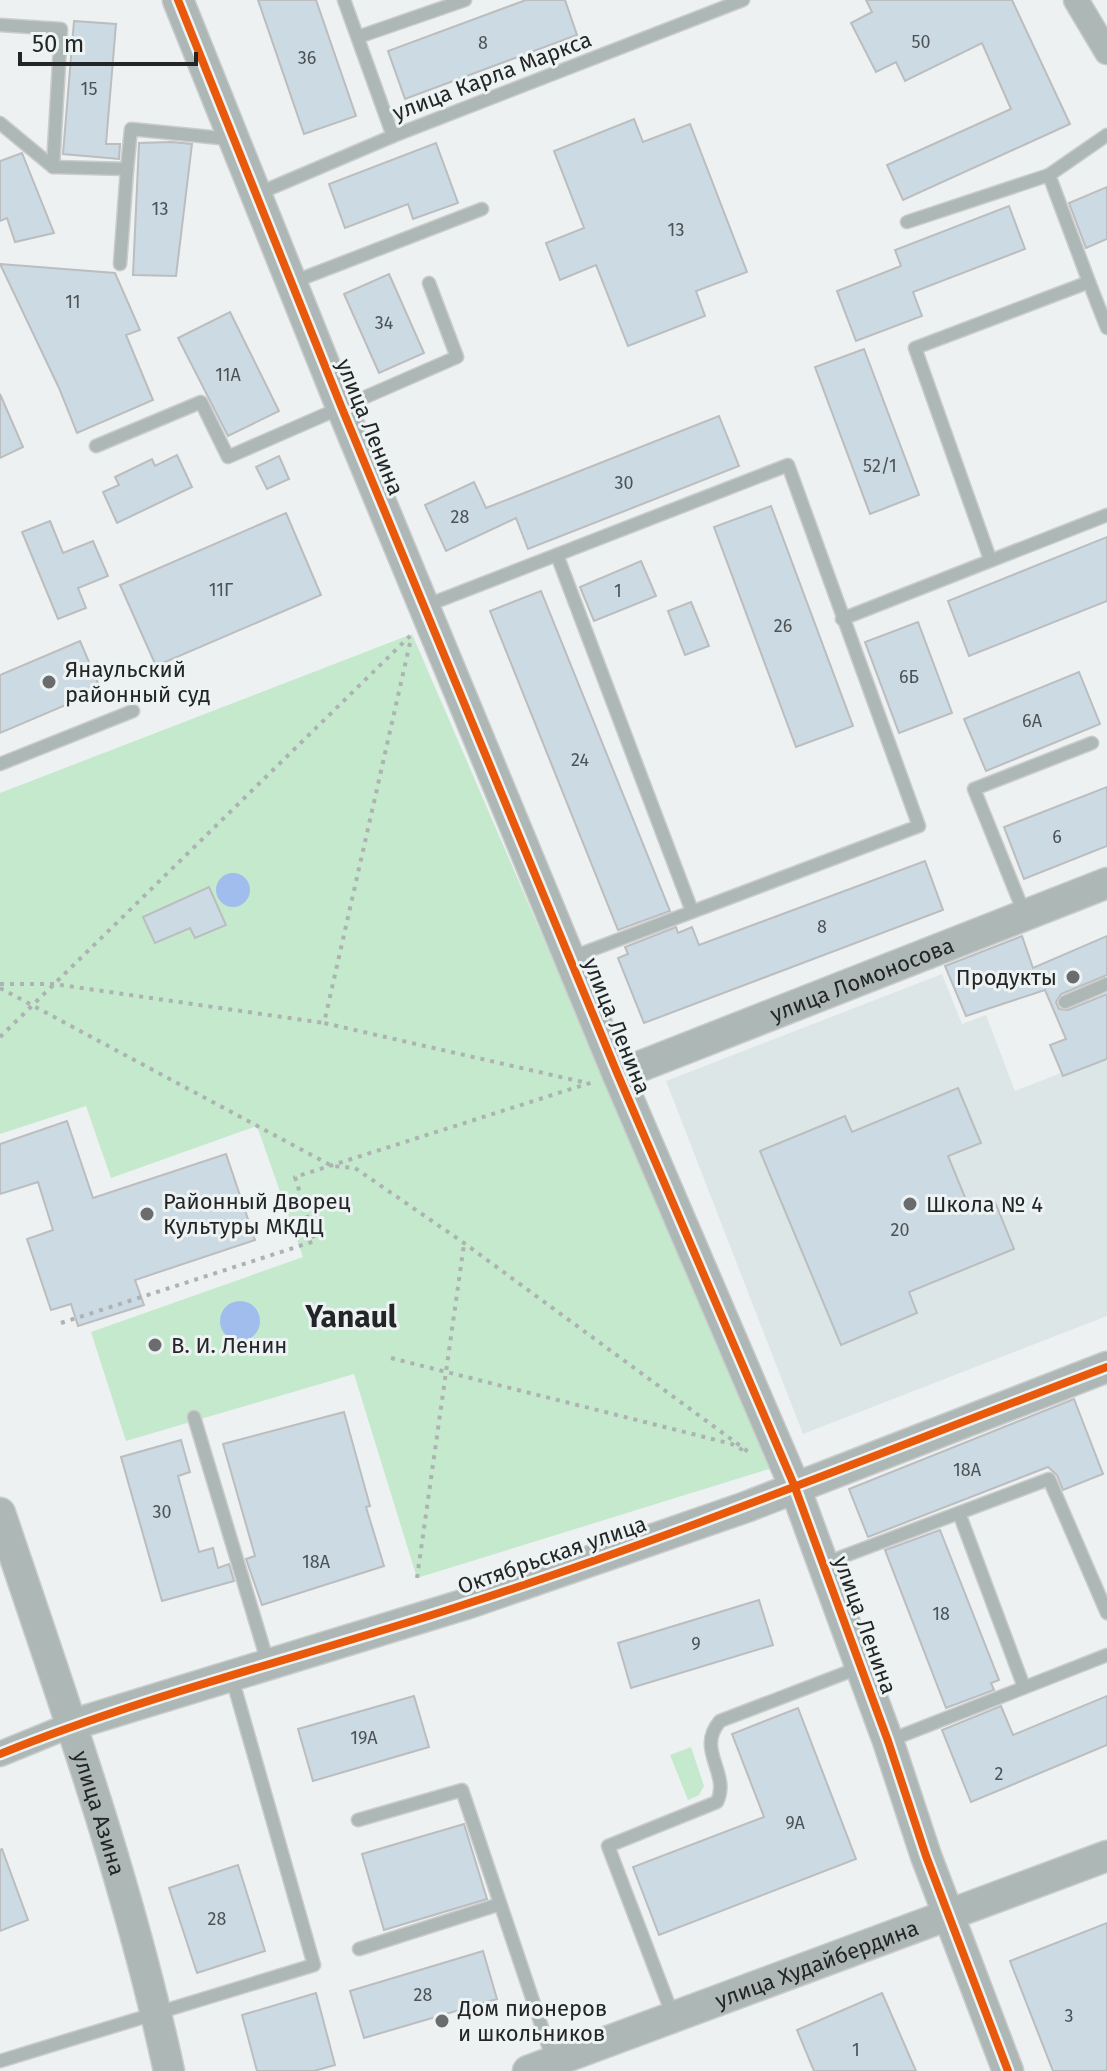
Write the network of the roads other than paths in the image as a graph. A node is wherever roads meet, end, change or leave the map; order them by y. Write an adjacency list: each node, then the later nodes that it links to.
1 (178, 0): 12 (street, улица Ленина)
2 (344, 0): 7 (lane)
3 (465, 0): 7 (lane)
4 (743, 0): 11 (lane, улица Карла Маркса)
5 (1076, 0): 8 (street)
6 (0, 25): 13 (lane)
7 (358, 37): 11 (lane)
8 (1107, 52)
9 (0, 123): 13 (lane)
10 (1107, 135): 15 (lane)
11 (393, 136): 16 (lane, улица Карла Маркса)
12 (235, 139): 14 (lane); 16 (street, улица Ленина)
13 (53, 167): 14 (lane)
14 (127, 169): 19 (lane)
15 (1049, 175): 18 (lane); 21 (lane)
16 (257, 194): 20 (street, улица Ленина)
17 (482, 209): 20 (lane)
18 (907, 222)
19 (120, 264)
20 (293, 282): 24 (street, улица Ленина)
21 (1089, 282): 23 (lane); 28 (lane)
22 (429, 283): 24 (lane)
23 (1107, 328)
24 (341, 406): 25 (lane); 29 (street, улица Ленина)
25 (96, 446)
26 (1107, 515): 28 (lane)
27 (557, 555): 29 (lane); 30 (lane); 35 (lane)
28 (990, 559): 30 (lane)
29 (425, 606): 37 (street, улица Ленина)
30 (842, 619): 35 (lane)
31 (133, 711): 33 (lane)
32 (1092, 743): 36 (lane)
33 (0, 764)
34 (1107, 883): 36 (street, улица Ломоносова)
35 (692, 911): 37 (lane)
36 (1025, 915): 40 (street, улица Ломоносова)
37 (570, 958): 40 (street, улица Ленина)
38 (1107, 984): 39 (lane)
39 (1065, 1002)
40 (604, 1079): 43 (street, улица Ленина)
41 (1107, 1367): 43 (street, Октябрьская улица)
42 (194, 1417): 49 (lane)
43 (794, 1485): 46 (street, улица Ленина); 49 (street, Октябрьская улица)
44 (0, 1513): 53 (street, улица Азина)
45 (959, 1513): 46 (lane); 47 (lane); 52 (lane)
46 (823, 1564): 50 (street, улица Ленина)
47 (1107, 1613)
48 (1107, 1655): 52 (lane)
49 (269, 1667): 51 (street, Октябрьская улица)
50 (861, 1667): 54 (street, улица Ленина); 62 (lane)
51 (232, 1678): 53 (street, Октябрьская улица); 61 (lane)
52 (1024, 1687): 54 (lane)
53 (71, 1725): 55 (street, Октябрьская улица); 61 (street, улица Азина)
54 (888, 1741): 59 (street, улица Ленина)
55 (0, 1754)
56 (358, 1820): 58 (lane)
57 (1107, 1856): 59 (street, улица Худайбердина)
58 (500, 1904): 60 (lane); 64 (lane)
59 (949, 1916): 62 (street, улица Худайбердина); 66 (street, улица Ленина)
60 (359, 1949)
61 (156, 2011): 63 (lane); 65 (street, улица Азина)
62 (674, 2017): 64 (street, улица Худайбердина)
63 (0, 2061)
64 (535, 2069)
65 (169, 2071)
66 (1008, 2071)

